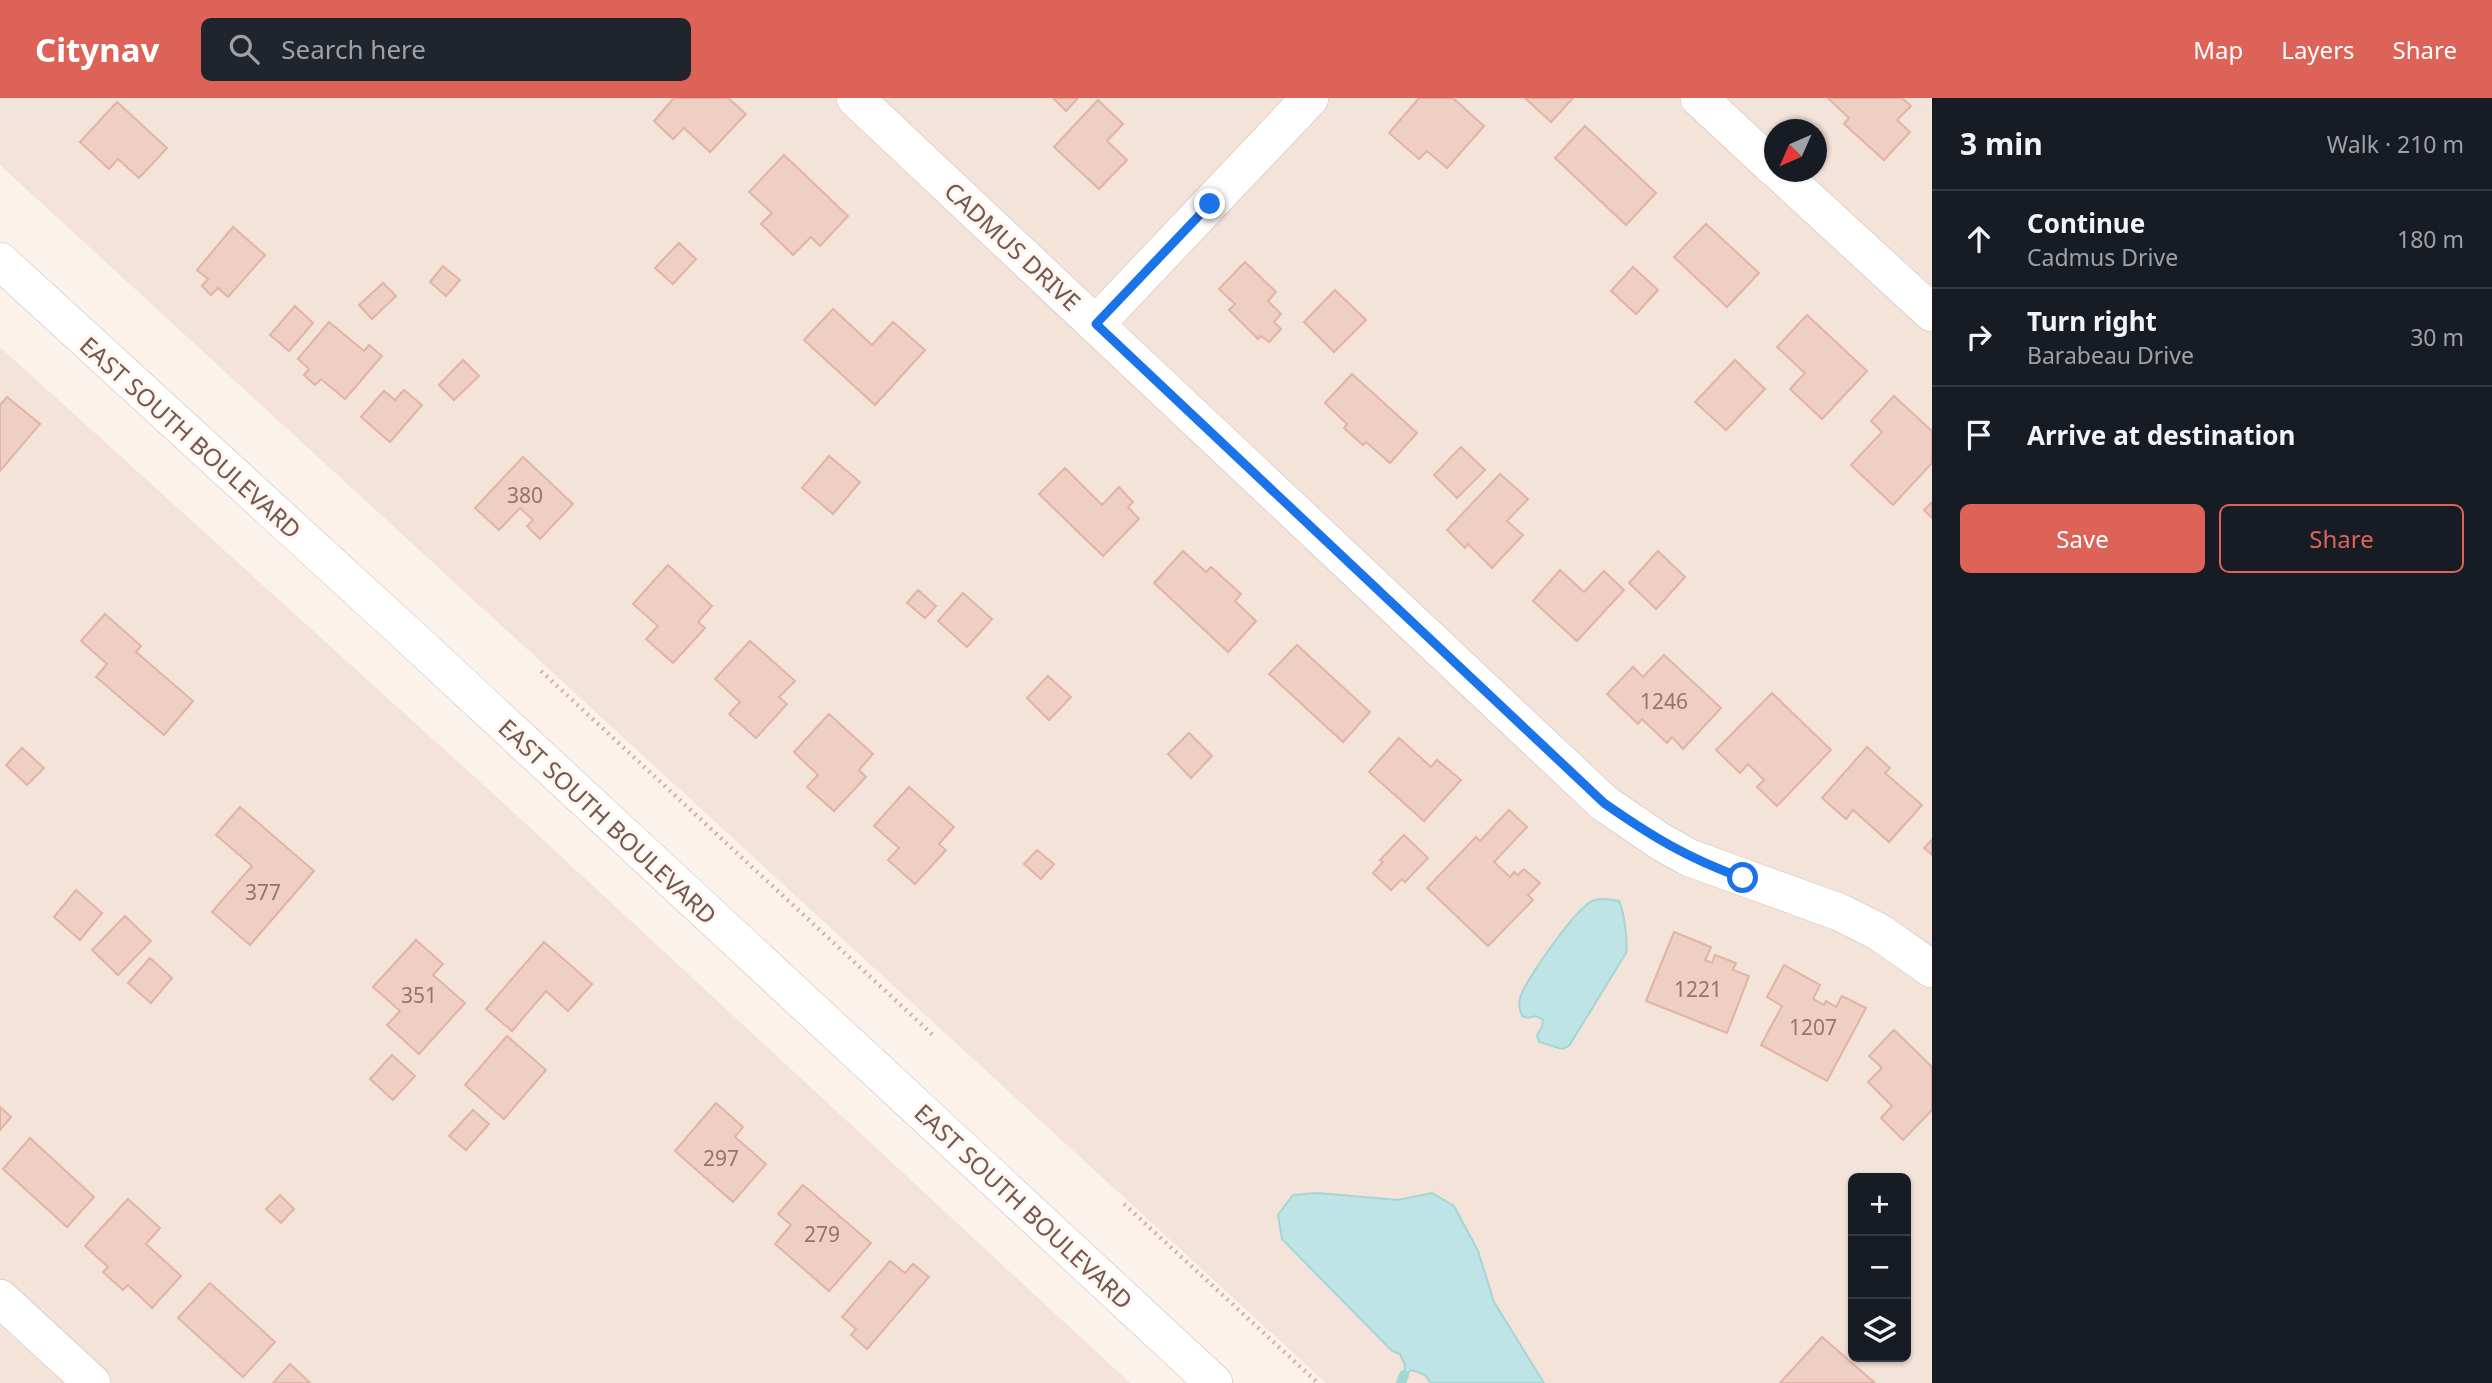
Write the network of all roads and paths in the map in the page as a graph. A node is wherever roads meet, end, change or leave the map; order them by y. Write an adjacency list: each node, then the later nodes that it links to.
1 (855, 98): 8 (street, CADMUS DRIVE)
2 (1310, 98): 8 (street)
3 (1699, 98): 4 (street)
4 (1764, 159)
5 (1790, 182): 7 (street)
6 (0, 261): 15 (street, EAST SOUTH BOULEVARD)
7 (1932, 313)
8 (1096, 324): 10 (street, CADMUS DRIVE)
9 (541, 671): 11 (path)
10 (1932, 969)
11 (935, 1037)
12 (1124, 1204): 16 (path)
13 (0, 1298): 14 (street)
14 (92, 1383)
15 (1214, 1383)
16 (1318, 1383)

